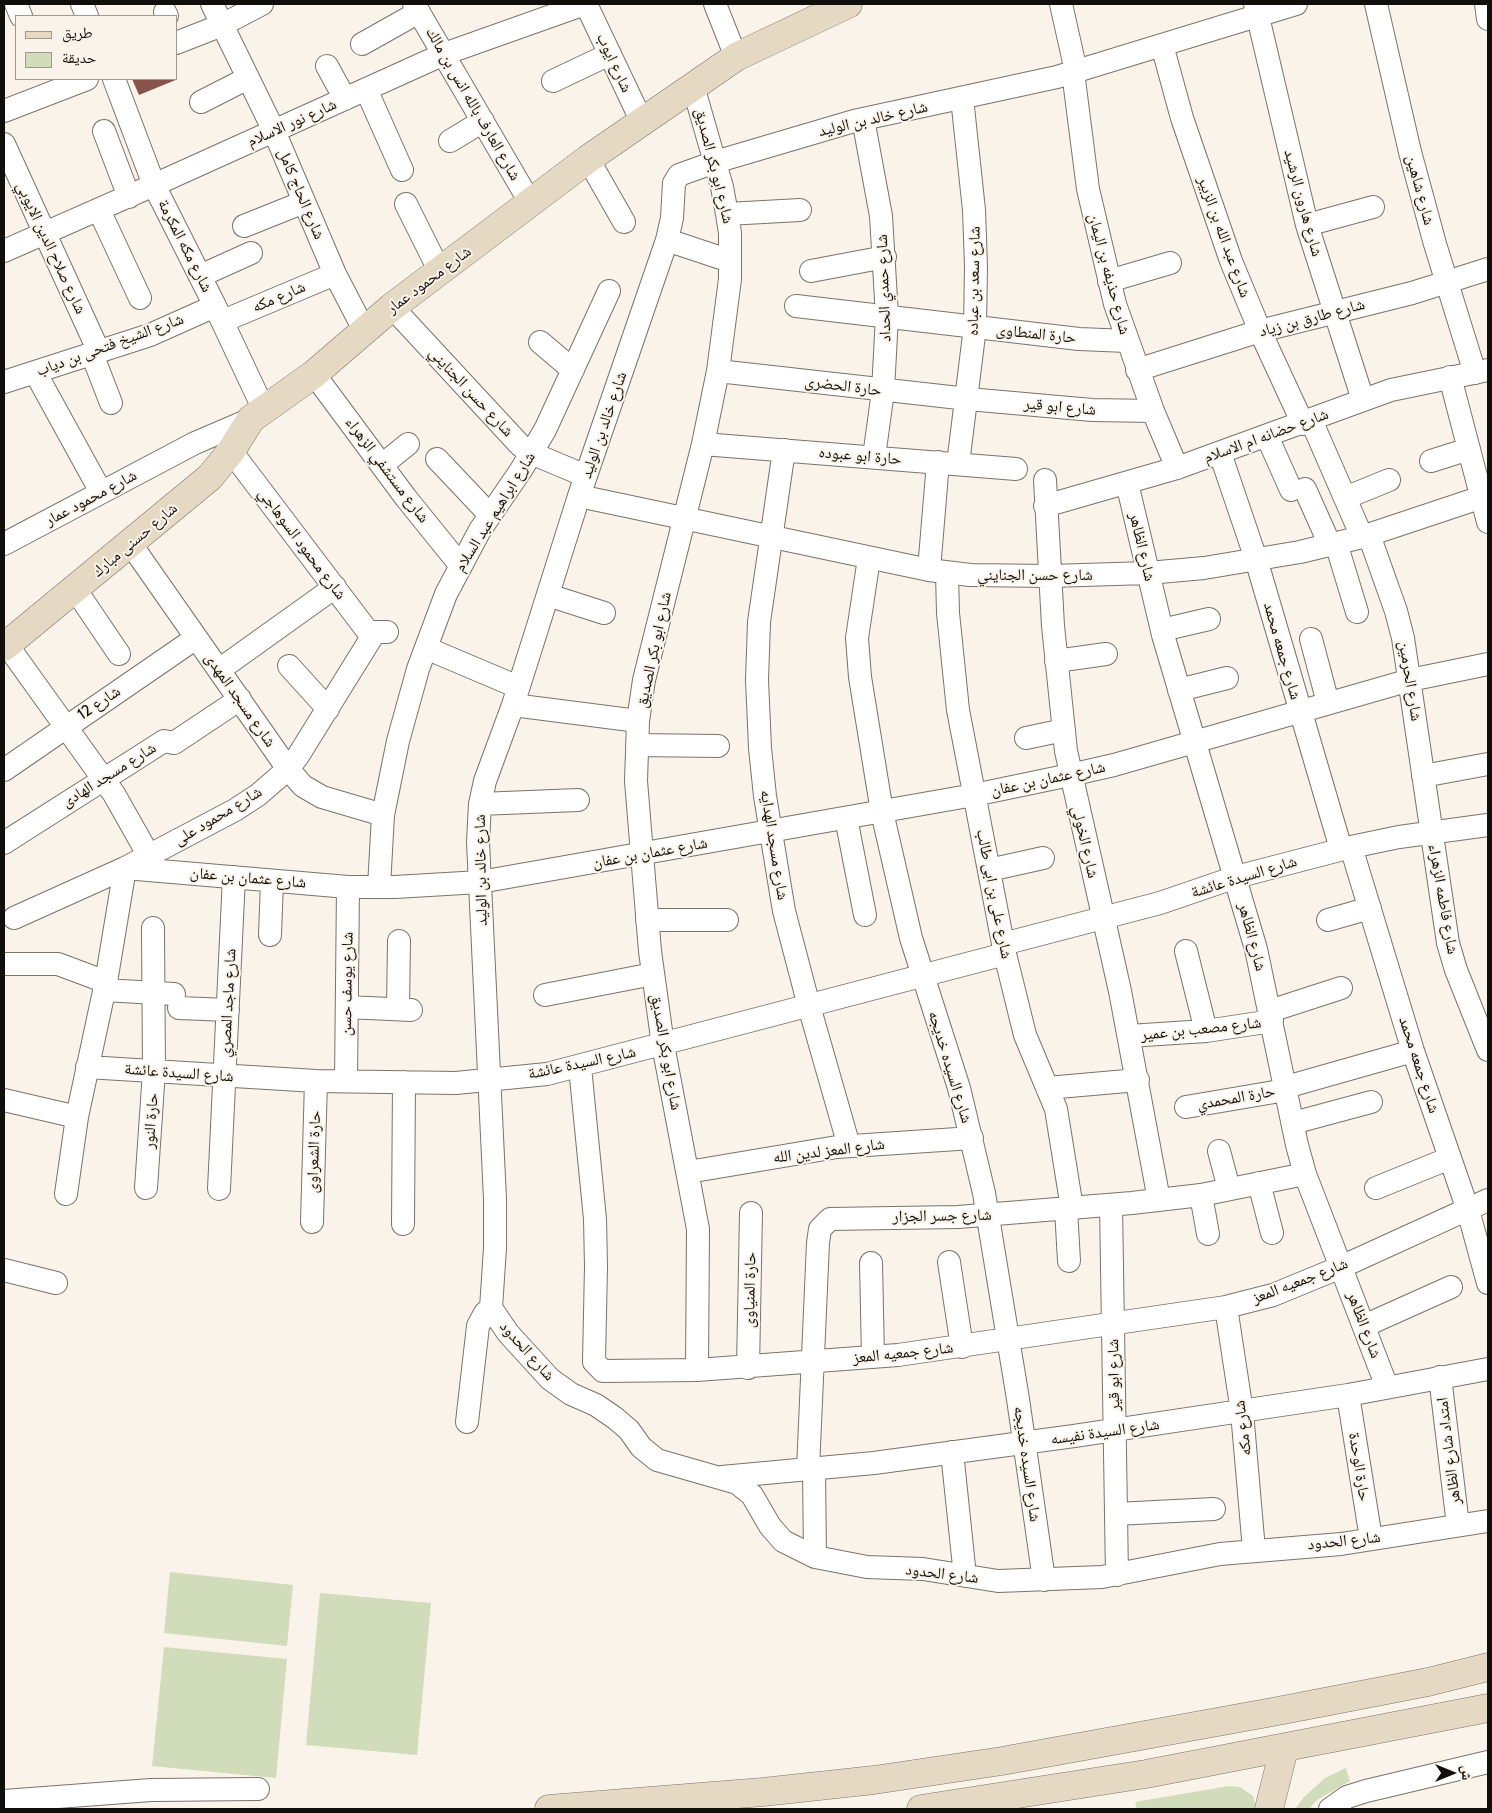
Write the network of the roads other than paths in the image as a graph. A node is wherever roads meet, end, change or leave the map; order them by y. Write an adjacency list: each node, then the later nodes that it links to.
1 (212, 4): 13 (street, شارع الحاج كامل)
2 (262, 4): 13 (street)
3 (585, 4): 17 (street, شارع نور الاسلام); 18 (street, شارع ايوب)
4 (715, 4): 19 (street)
5 (848, 4): 19 (street, شارع محمود عمار)
6 (1061, 4): 21 (street, شارع حذيفه بن اليمان)
7 (1296, 4): 11 (street, شارع خالد بن الوليد)
8 (1376, 4): 67 (street, شارع شاهين)
9 (1486, 4): 12 (street)
10 (417, 8): 15 (street); 17 (street, شارع العارف بالله انس بن مالك)
11 (1256, 9): 16 (street, شارع خالد بن الوليد); 52 (street, شارع هارون الرشيد)
12 (1488, 19)
13 (222, 25): 14 (street); 22 (street, شارع الحاج كامل)
14 (178, 42)
15 (362, 44)
16 (1162, 45): 21 (street, شارع خالد بن الوليد); 77 (street, شارع عبد الله بن الزبير)
17 (444, 54): 27 (street, شارع نور الاسلام); 33 (street, شارع العارف بالله انس بن مالك)
18 (610, 54): 25 (street); 34 (street, شارع ايوب)
19 (736, 56): 26 (street, شارع محمود عمار)
20 (327, 66): 29 (street)
21 (1075, 72): 28 (street, شارع خالد بن الوليد); 66 (street, شارع حذيفه بن اليمان)
22 (248, 78): 30 (street); 36 (street, شارع الحاج كامل)
23 (85, 80): 31 (street)
24 (114, 80): 42 (street, شارع مكه المكرمة)
25 (553, 81)
26 (694, 86): 34 (street, شارع محمود عمار); 40 (street, شارع ابو بكر الصديق)
27 (366, 89): 29 (street, شارع نور الاسلام); 41 (street)
28 (962, 98): 32 (street, شارع خالد بن الوليد); 75 (street, شارع سعد بن عباده)
29 (345, 99): 36 (street, شارع نور الاسلام)
30 (201, 102)
31 (4, 111)
32 (864, 119): 40 (street, شارع خالد بن الوليد); 58 (street, شارع حمدي الحداد)
33 (483, 121): 37 (street); 46 (street, شارع العارف بالله انس بن مالك)
34 (642, 122): 39 (street, شارع محمود عمار)
35 (104, 131): 43 (street)
36 (274, 131): 42 (street, شارع نور الاسلام); 44 (street, شارع الحاج كامل)
37 (450, 141)
38 (4, 144): 54 (street, شارع صلاح الدين الايوبي)
39 (588, 159): 46 (street, شارع محمود عمار); 51 (street)
40 (715, 162): 50 (street, شارع ابو بكر الصديق); 55 (street, شارع خالد بن الوليد)
41 (402, 170)
42 (154, 186): 43 (street, شارع نور الاسلام); 65 (street, شارع مكه المكرمة)
43 (129, 197): 48 (street, شارع نور الاسلام)
44 (304, 202): 53 (street); 64 (street, شارع الحاج كامل)
45 (406, 204): 63 (street)
46 (531, 204): 63 (street, شارع محمود عمار)
47 (1373, 207): 52 (street)
48 (99, 210): 54 (street, شارع نور الاسلام); 69 (street)
49 (800, 210): 50 (street)
50 (727, 214): 59 (street, شارع ابو بكر الصديق)
51 (624, 222)
52 (1307, 225): 72 (street, شارع هارون الرشيد)
53 (244, 226)
54 (43, 234): 56 (street, شارع نور الاسلام); 80 (street, شارع صلاح الدين الايوبي)
55 (667, 240): 59 (street); 114 (street, شارع خالد بن الوليد)
56 (4, 251)
57 (251, 253): 65 (street)
58 (885, 257): 62 (street); 74 (street, شارع حمدي الحداد)
59 (730, 261): 83 (street, شارع ابو بكر الصديق)
60 (1170, 262): 66 (street)
61 (1488, 269): 67 (street, شارع طارق بن زياد)
62 (811, 271)
63 (440, 272): 71 (street, شارع محمود عمار)
64 (335, 274): 73 (street, شارع مكه); 76 (street, شارع الحاج كامل)
65 (200, 276): 73 (street, شارع مكه المكرمة)
66 (1109, 281): 79 (street, شارع حذيفه بن اليمان)
67 (1447, 283): 72 (street, شارع طارق بن زياد); 85 (street, شارع شاهين)
68 (609, 291): 81 (street, شارع ابراهيم عبد السلام)
69 (140, 298)
70 (796, 306): 74 (street, حارة المنطاوى)
71 (392, 307): 76 (street, شارع محمود عمار); 102 (street, شارع حسن الجنايني)
72 (1335, 311): 77 (street, شارع طارق بن زياد); 91 (street, شارع هارون الرشيد)
73 (219, 313): 80 (street, شارع الشيخ فتحى بن دياب); 94 (street, شارع مكه المكرمة)
74 (887, 316): 75 (street, حارة المنطاوى); 89 (street, شارع حمدي الحداد)
75 (975, 327): 79 (street, حارة المنطاوى); 90 (street, شارع سعد بن عباده)
76 (364, 330): 86 (street, شارع محمود عمار)
77 (1260, 332): 82 (street, شارع طارق بن زياد); 95 (street, شارع عبد الله بن الزبير)
78 (540, 342): 81 (street)
79 (1127, 342): 82 (street, شارع حذيفه بن اليمان)
80 (95, 353): 84 (street, شارع الشيخ فتحى بن دياب); 92 (street, شارع صلاح الدين الايوبي)
81 (572, 370): 102 (street, شارع ابراهيم عبد السلام)
82 (1137, 370): 93 (street, شارع حذيفه بن اليمان)
83 (718, 371): 89 (street, حارة الحضرى); 98 (street, شارع ابو بكر الصديق)
84 (35, 372): 88 (street, شارع الشيخ فتحى بن دياب); 115 (street)
85 (1481, 372): 87 (street, شارع حضانه ام الاسلام)
86 (314, 374): 94 (street, شارع محمود عمار); 108 (street, شارع مستشفي الزهراء)
87 (1450, 377): 91 (street, شارع حضانه ام الاسلام); 99 (street)
88 (4, 382)
89 (883, 391): 90 (street, حارة الحضرى); 104 (street, شارع حمدي الحداد)
90 (968, 399): 93 (street, شارع ابو قير); 107 (street, شارع سعد بن عباده)
91 (1363, 400): 95 (street, شارع حضانه ام الاسلام)
92 (111, 403)
93 (1152, 411): 109 (street, شارع حذيفه بن اليمان)
94 (257, 414): 101 (street, شارع حسنى مبارك); 115 (street, شارع محمود عمار)
95 (1307, 422): 96 (street, شارع حضانه ام الاسلام); 117 (street, شارع الحرمين)
96 (1267, 436): 103 (street, شارع حضانه ام الاسلام); 126 (street)
97 (408, 444): 108 (street)
98 (703, 444): 100 (street, حارة ابو عبوده); 120 (street, شارع ابو بكر الصديق)
99 (1469, 448): 106 (street); 116 (street)
100 (784, 450): 104 (street, حارة ابو عبوده); 123 (street, شارع مسجد الهدايه)
101 (231, 451): 124 (street, شارع حسنى مبارك); 133 (street, شارع محمود السوهاجي)
102 (531, 453): 114 (street, شارع حسن الجنايني); 119 (street, شارع ابراهيم عبد السلام)
103 (1220, 453): 109 (street, شارع حضانه ام الاسلام); 128 (street, شارع جمعه محمد)
104 (874, 457): 107 (street, حارة ابو عبوده)
105 (437, 459): 119 (street)
106 (1431, 461)
107 (948, 463): 110 (street, حارة ابو عبوده); 130 (street, شارع سعد بن عباده)
108 (382, 465): 129 (street, شارع مستشفي الزهراء)
109 (1177, 468): 113 (street, شارع حضانه ام الاسلام)
110 (1016, 469)
111 (1045, 480): 118 (street, شارع الخولي)
112 (1389, 480): 117 (street)
113 (1127, 483): 118 (street, شارع حضانه ام الاسلام); 131 (street, شارع الظاهر)
114 (583, 486): 120 (street, شارع حسن الجنايني); 135 (street, شارع خالد بن الوليد)
115 (101, 492): 125 (street, شارع محمود عمار)
116 (1485, 496): 121 (street); 122 (street, شارع حسن الجنايني)
117 (1345, 498): 122 (street, شارع الحرمين)
118 (1045, 506): 132 (street, شارع الخولي)
119 (490, 515): 129 (street, شارع ابراهيم عبد السلام)
120 (685, 519): 123 (street, شارع حسن الجنايني); 159 (street, شارع ابو بكر الصديق)
121 (1488, 522)
122 (1366, 536): 126 (street, شارع حسن الجنايني); 152 (street, شارع الحرمين)
123 (771, 537): 127 (street, شارع حسن الجنايني); 179 (street, شارع مسجد الهدايه)
124 (130, 543): 134 (street, شارع حسنى مبارك); 141 (street, شارع مسجد المهدى)
125 (4, 544)
126 (1333, 544): 128 (street, شارع حسن الجنايني); 136 (street)
127 (869, 558): 130 (street, شارع حسن الجنايني); 175 (street, شارع السيده خديجه)
128 (1256, 559): 131 (street, شارع حسن الجنايني); 158 (street, شارع جمعه محمد)
129 (461, 566): 144 (street, شارع ابراهيم عبد السلام)
130 (938, 572): 132 (street, شارع حسن الجنايني); 172 (street, شارع على بن ابى طالب)
131 (1148, 574): 132 (street, شارع حسن الجنايني); 139 (street, شارع الظاهر)
132 (1050, 576): 147 (street, شارع الخولي)
133 (335, 587): 140 (street, شارع محمود السوهاجي); 150 (street)
134 (75, 589): 143 (street, شارع حسنى مبارك); 145 (street)
135 (548, 595): 137 (street); 154 (street, شارع خالد بن الوليد)
136 (1357, 612)
137 (604, 613)
138 (1209, 619): 139 (street)
139 (1162, 630): 153 (street, شارع الظاهر)
140 (380, 634): 157 (street, شارع محمود على)
141 (196, 638): 150 (street, شارع مسجد المهدى); 160 (street, شارع 12)
142 (1311, 639): 156 (street)
143 (5, 646): 160 (street)
144 (426, 648): 154 (street); 176 (street, شارع ابراهيم عبد السلام)
145 (119, 654)
146 (1106, 654): 147 (street)
147 (1056, 661): 161 (street, شارع الخولي)
148 (1488, 664): 152 (street, شارع عثمان بن عفان)
149 (289, 666): 157 (street)
150 (220, 670): 155 (street, شارع مسجد المهدى)
151 (1227, 678): 153 (street)
152 (1410, 680): 156 (street, شارع عثمان بن عفان); 170 (street, شارع الحرمين)
153 (1179, 690): 163 (street, شارع الظاهر)
154 (515, 696): 159 (street); 174 (street, شارع خالد بن الوليد)
155 (240, 699): 167 (street, شارع مسجد المهدى); 171 (street, شارع مسجد الهادى)
156 (1328, 703): 158 (street, شارع عثمان بن عفان)
157 (328, 709): 167 (street, شارع محمود على)
158 (1300, 710): 163 (street, شارع عثمان بن عفان); 182 (street, شارع جمعه محمد)
159 (638, 721): 164 (street, شارع ابو بكر الصديق)
160 (65, 726): 168 (street, شارع 12); 171 (street)
161 (1064, 730): 162 (street); 169 (street, شارع الخولي)
162 (1026, 738)
163 (1194, 742): 169 (street, شارع عثمان بن عفان); 189 (street, شارع الظاهر)
164 (637, 745): 165 (street); 183 (street, شارع ابو بكر الصديق)
165 (718, 746)
166 (1488, 764): 170 (street)
167 (288, 769): 176 (street, شارع مسجد المهدى); 184 (street, شارع محمود على)
168 (4, 770)
169 (1070, 775): 172 (street, شارع عثمان بن عفان); 197 (street, شارع الخولي)
170 (1423, 776): 180 (street, شارع الحرمين)
171 (103, 779): 181 (street, شارع مسجد الهادى); 184 (street)
172 (974, 795): 175 (street, شارع عثمان بن عفان); 187 (street, شارع على بن ابى طالب)
173 (578, 800): 174 (street)
174 (480, 804): 191 (street, شارع خالد بن الوليد)
175 (882, 812): 177 (street, شارع عثمان بن عفان); 208 (street, شارع السيده خديجه)
176 (383, 815): 193 (street, شارع ابراهيم عبد السلام)
177 (846, 818): 179 (street, شارع عثمان بن عفان); 195 (street)
178 (1488, 826): 180 (street, شارع السيدة عائشة)
179 (771, 831): 183 (street, شارع عثمان بن عفان); 213 (street, شارع مسجد الهدايه)
180 (1431, 832): 182 (street, شارع السيدة عائشة); 220 (street, شارع فاطمه الزهراء)
181 (4, 843)
182 (1346, 848): 189 (street, شارع السيدة عائشة); 194 (street, شارع جمعه محمد)
183 (642, 855): 191 (street, شارع عثمان بن عفان); 198 (street, شارع ابو بكر الصديق)
184 (149, 856): 186 (street, شارع محمود على)
185 (1043, 858): 187 (street)
186 (125, 868): 188 (street, شارع عثمان بن عفان); 196 (street, شارع محمود على); 209 (street)
187 (989, 870): 204 (street, شارع على بن ابى طالب)
188 (234, 876): 190 (street, شارع عثمان بن عفان); 215 (street, شارع ماجد المصري)
189 (1236, 877): 197 (street, شارع السيدة عائشة); 216 (street, شارع الظاهر)
190 (272, 881): 192 (street, شارع عثمان بن عفان); 202 (street)
191 (480, 882): 193 (street, شارع عثمان بن عفان); 226 (street, شارع خالد بن الوليد)
192 (348, 887): 193 (street, شارع عثمان بن عفان); 214 (street, شارع يوسف حسن)
193 (379, 887)
194 (1370, 908): 200 (street); 221 (street, شارع جمعه محمد)
195 (865, 916)
196 (14, 918)
197 (1102, 918): 204 (street, شارع السيدة عائشة); 218 (street, شارع الخولي)
198 (647, 920): 199 (street); 207 (street, شارع ابو بكر الصديق)
199 (727, 920)
200 (1328, 920)
201 (153, 928): 212 (street, حارة النور)
202 (270, 935)
203 (399, 941): 214 (street)
204 (1004, 949): 208 (street, شارع السيدة عائشة); 231 (street, شارع على بن ابى طالب)
205 (1186, 951): 217 (street)
206 (4, 964): 209 (street)
207 (653, 974): 211 (street); 219 (street, شارع ابو بكر الصديق)
208 (922, 976): 213 (street, شارع السيدة عائشة); 238 (street, شارع السيده خديجه)
209 (105, 986): 212 (street); 222 (street)
210 (1341, 988): 216 (street, شارع مصعب بن عمير)
211 (545, 995)
212 (168, 999): 215 (street); 224 (street, حارة النور)
213 (809, 1006): 219 (street, شارع السيدة عائشة); 239 (street, شارع مسجد الهدايه)
214 (347, 1007): 229 (street, شارع يوسف حسن)
215 (228, 1010): 225 (street, شارع ماجد المصري)
216 (1271, 1016): 217 (street, شارع مصعب بن عمير); 232 (street, شارع الظاهر)
217 (1206, 1031): 218 (street, شارع مصعب بن عمير)
218 (1129, 1036): 227 (street, شارع الخولي)
219 (663, 1045): 223 (street, شارع السيدة عائشة); 242 (street, شارع ابو بكر الصديق)
220 (1488, 1050)
221 (1413, 1051): 232 (street, حارة المحمدي); 241 (street, شارع جمعه محمد)
222 (87, 1067): 224 (street, شارع السيدة عائشة); 236 (street)
223 (580, 1067): 226 (street, شارع السيدة عائشة); 280 (street, شارع جمعيه المعز)
224 (154, 1072): 225 (street, شارع السيدة عائشة); 245 (street, حارة النور)
225 (225, 1076): 228 (street, شارع السيدة عائشة); 247 (street, شارع ماجد المصري)
226 (489, 1080): 230 (street, شارع السيدة عائشة); 271 (street, شارع خالد بن الوليد)
227 (1138, 1080): 231 (street); 251 (street, شارع الخولي)
228 (316, 1081): 229 (street, شارع السيدة عائشة); 258 (street, حارة الشعراوى)
229 (346, 1082): 230 (street, شارع السيدة عائشة)
230 (404, 1082): 259 (street)
231 (1046, 1088): 254 (street, شارع على بن ابى طالب)
232 (1286, 1088): 235 (street, حارة المحمدي); 237 (street, شارع الظاهر)
233 (4, 1100): 236 (street)
234 (1371, 1102): 237 (street)
235 (1186, 1107)
236 (77, 1117): 249 (street)
237 (1293, 1123): 243 (street, شارع الظاهر)
238 (972, 1138): 239 (street, شارع المعز لدين الله); 257 (street, شارع السيده خديجه)
239 (849, 1146): 242 (street, شارع المعز لدين الله)
240 (1219, 1152): 248 (street)
241 (1450, 1158): 246 (street); 255 (street, شارع جمعه محمد)
242 (688, 1172): 280 (street, شارع ابو بكر الصديق)
243 (1305, 1174): 244 (street, شارع جسر الجزار); 265 (street, شارع الظاهر)
244 (1259, 1183): 248 (street, شارع جسر الجزار); 260 (street)
245 (146, 1188)
246 (1376, 1188)
247 (220, 1189)
248 (1229, 1189): 250 (street, شارع جسر الجزار)
249 (66, 1194)
250 (1201, 1195): 251 (street, شارع جسر الجزار); 261 (street)
251 (1159, 1200): 253 (street, شارع جسر الجزار)
252 (1488, 1200): 255 (street, شارع جمعيه المعز)
253 (1112, 1205): 254 (street, شارع جسر الجزار); 272 (street, شارع ابو قير)
254 (1069, 1209): 257 (street, شارع جسر الجزار); 262 (street, شارع على بن ابى طالب)
255 (1468, 1210): 265 (street, شارع جمعيه المعز); 268 (street, شارع جمعه محمد)
256 (751, 1213): 278 (street, حارة المنياوى)
257 (987, 1215): 274 (street, شارع السيده خديجه); 277 (street, شارع جسر الجزار)
258 (312, 1222)
259 (403, 1224)
260 (1272, 1233)
261 (1208, 1234)
262 (1069, 1261)
263 (949, 1262): 275 (street)
264 (871, 1263): 276 (street)
265 (1341, 1267): 270 (street, شارع جمعيه المعز); 273 (street, شارع الظاهر)
266 (4, 1270): 267 (street)
267 (56, 1283)
268 (1488, 1283)
269 (1451, 1287): 273 (street)
270 (1226, 1307): 272 (street, شارع جمعيه المعز); 284 (street, شارع مكه)
271 (491, 1308): 285 (street); 290 (street, شارع الحدود)
272 (1113, 1324): 274 (street, شارع جمعيه المعز); 286 (street, شارع ابو قير)
273 (1364, 1326): 282 (street, شارع الظاهر)
274 (1008, 1340): 275 (street, شارع جمعيه المعز); 287 (street, شارع السيده خديجه)
275 (962, 1347): 276 (street, شارع جمعيه المعز)
276 (873, 1357): 277 (street, شارع جمعيه المعز)
277 (813, 1360): 278 (street, شارع جمعيه المعز); 289 (street, شارع جسر الجزار)
278 (748, 1368): 280 (street, شارع جمعيه المعز)
279 (1488, 1368): 281 (street, شارع السيدة نفيسه)
280 (697, 1370)
281 (1440, 1377): 282 (street, شارع السيدة نفيسه); 294 (street, امتداد شارع الظاهر)
282 (1387, 1387): 283 (street, شارع السيدة نفيسه)
283 (1348, 1395): 284 (street, شارع السيدة نفيسه); 295 (street, حارة الوحدة)
284 (1242, 1412): 286 (street, شارع السيدة نفيسه); 296 (street, شارع مكه)
285 (467, 1422)
286 (1115, 1430): 287 (street, شارع السيدة نفيسه); 292 (street, شارع ابو قير)
287 (1024, 1443): 288 (street, شارع السيدة نفيسه); 300 (street, شارع السيده خديجه)
288 (952, 1452): 289 (street, شارع السيدة نفيسه); 299 (street)
289 (811, 1469): 290 (street, شارع السيدة نفيسه); 297 (street, شارع جسر الجزار)
290 (718, 1477): 297 (street, شارع الحدود)
291 (1214, 1510): 292 (street)
292 (1116, 1514): 298 (street, شارع ابو قير)
293 (1488, 1521): 294 (street, شارع الحدود)
294 (1458, 1525): 295 (street, شارع الحدود)
295 (1371, 1540): 296 (street, شارع الحدود)
296 (1254, 1550): 298 (street, شارع الحدود)
297 (815, 1556): 299 (street, شارع الحدود)
298 (1117, 1575): 300 (street, شارع الحدود)
299 (965, 1576): 300 (street, شارع الحدود)
300 (1044, 1580)
301 (1488, 1667): 307 (street)
302 (1488, 1708): 303 (street)
303 (1284, 1749): 308 (street); 309 (street)
304 (1488, 1762): 310 (street)
305 (258, 1789): 306 (street)
306 (4, 1801)
307 (549, 1809)
308 (921, 1809)
309 (1269, 1809)
310 (1330, 1809)

